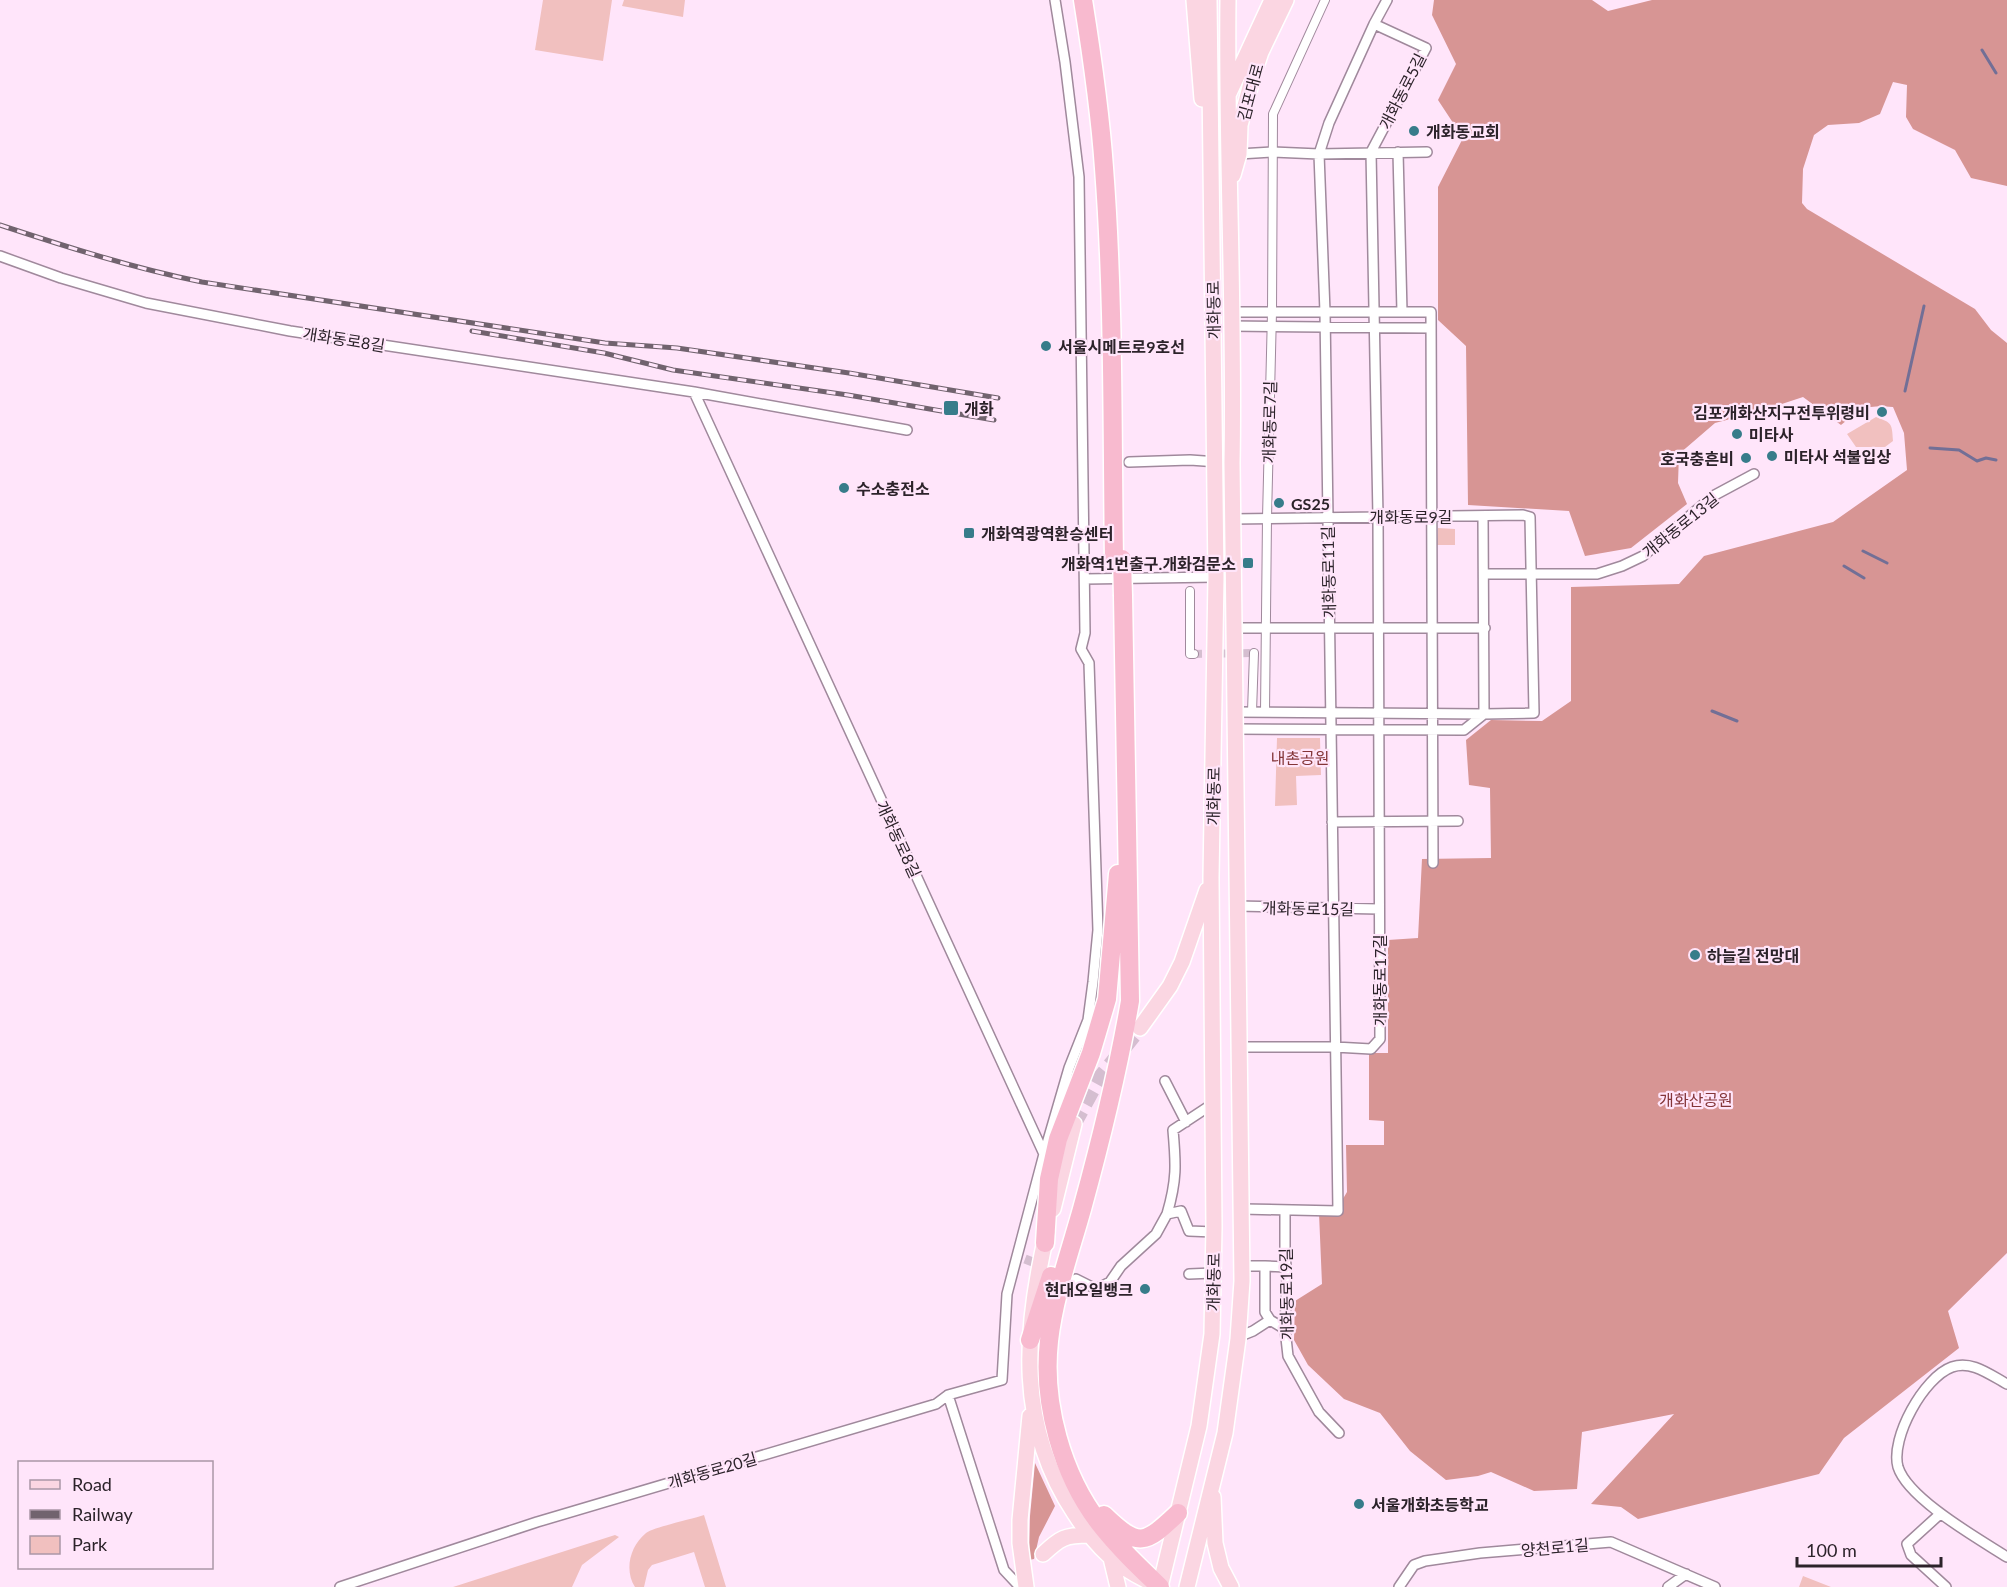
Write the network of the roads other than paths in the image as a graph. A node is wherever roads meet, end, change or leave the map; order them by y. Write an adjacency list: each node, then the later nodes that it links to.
1 (1055, 0): 49 (street)
2 (1083, 0): 34 (highway)
3 (1093, 0): 34 (highway)
4 (1194, 0): 13 (main road)
5 (1209, 0): 13 (main road, 개화동로)
6 (1228, 0): 12 (main road, 개화동로)
7 (1272, 0): 12 (main road, 김포대로)
8 (1286, 0): 18 (main road, 김포대로)
9 (1325, 0): 14 (street)
10 (1387, 0): 11 (street)
11 (1374, 24): 15 (street, 개화동로5길); 19 (street)
12 (1227, 98): 13 (main road, 김포대로); 20 (main road, 개화동로)
13 (1209, 150): 31 (main road, 개화동로)
14 (1274, 152): 18 (street, 개화동로5길); 19 (street, 개화동로5길); 22 (street, 개화동로7길)
15 (1371, 152): 16 (street, 개화동로5길); 19 (street, 개화동로5길); 24 (street)
16 (1398, 152): 17 (street, 개화동로5길); 25 (street)
17 (1426, 152)
18 (1239, 154): 20 (main road, 김포대로)
19 (1318, 154): 23 (street)
20 (1228, 189): 26 (main road, 개화동로)
21 (0, 256): 32 (street, 개화동로8길)
22 (1272, 312): 23 (street); 26 (street); 27 (street, 개화동로7길)
23 (1324, 312): 24 (street); 28 (street)
24 (1373, 312): 25 (street); 29 (street)
25 (1402, 312): 30 (street)
26 (1231, 319): 27 (street); 33 (main road, 개화동로)
27 (1272, 327): 28 (street); 44 (street, 개화동로7길)
28 (1325, 327): 29 (street); 40 (street)
29 (1374, 327): 30 (street); 43 (street)
30 (1431, 328): 41 (street)
31 (1215, 378): 33 (main road); 37 (main road, 개화동로)
32 (694, 392): 35 (street, 개화동로8길); 88 (street, 개화동로8길)
33 (1233, 403): 38 (main road, 개화동로)
34 (1116, 423): 51 (highway, bridge)
35 (908, 430)
36 (1129, 462): 37 (street)
37 (1215, 462): 38 (street); 48 (main road, 개화동로)
38 (1232, 463): 45 (main road, 개화동로)
39 (1754, 474): 47 (street, 개화동로13길)
40 (1328, 516): 43 (street, 개화동로9길); 44 (street, 개화동로9길); 53 (street, 개화동로11길)
41 (1431, 516): 42 (street, 개화동로9길); 43 (street, 개화동로9길); 55 (street)
42 (1483, 516): 46 (street); 47 (street, 개화동로9길)
43 (1378, 517): 54 (street)
44 (1267, 518): 45 (street, 개화동로9길); 57 (street)
45 (1232, 519): 52 (main road, 개화동로)
46 (1485, 574): 47 (street, 개화동로13길); 56 (street)
47 (1532, 576): 66 (street)
48 (1216, 578): 49 (street); 77 (main road, 개화동로)
49 (1085, 579): 88 (street)
50 (1190, 591): 59 (street)
51 (1119, 597): 75 (highway); 109 (highway)
52 (1233, 628): 57 (street, 개화동로11길); 60 (main road, 개화동로)
53 (1329, 628): 54 (street, 개화동로11길); 57 (street, 개화동로11길); 63 (street)
54 (1378, 628): 55 (street, 개화동로11길); 64 (street)
55 (1432, 628): 56 (street, 개화동로11길); 65 (street)
56 (1485, 628): 66 (street)
57 (1266, 629): 62 (street)
58 (1254, 653): 61 (street)
59 (1194, 654)
60 (1234, 712): 61 (street); 67 (main road, 개화동로)
61 (1252, 712): 62 (street)
62 (1265, 712): 63 (street)
63 (1330, 713): 64 (street); 68 (street)
64 (1378, 713): 65 (street); 69 (street)
65 (1432, 714): 66 (street); 70 (street)
66 (1484, 714): 70 (street)
67 (1235, 729): 68 (street); 78 (main road, 개화동로)
68 (1331, 729): 69 (street); 73 (street)
69 (1378, 729): 70 (street); 74 (street)
70 (1432, 729): 71 (street)
71 (1433, 821): 72 (street); 74 (street); 76 (street)
72 (1458, 821)
73 (1332, 822): 74 (street); 79 (street)
74 (1379, 822): 80 (street)
75 (1120, 855): 93 (highway); 103 (highway)
76 (1433, 863)
77 (1212, 878): 81 (main road); 85 (main road, 개화동로)
78 (1237, 906): 79 (street, 개화동로15길); 82 (main road, 개화동로)
79 (1333, 908): 80 (street, 개화동로15길); 83 (street)
80 (1379, 909): 83 (street, 개화동로17길)
81 (1140, 1028)
82 (1239, 1047): 83 (street, 개화동로17길); 89 (main road, 개화동로)
83 (1335, 1047): 90 (street)
84 (1165, 1081): 86 (street)
85 (1214, 1104): 86 (street); 92 (main road, 개화동로)
86 (1186, 1122): 91 (street)
87 (1074, 1124): 93 (main road)
88 (1044, 1154): 105 (street, 개화동로20길)
89 (1242, 1209): 90 (street); 94 (main road, 개화동로)
90 (1285, 1210): 96 (street, 개화동로19길)
91 (1167, 1214): 92 (street); 99 (street)
92 (1214, 1232): 97 (main road, 개화동로)
93 (1045, 1243): 103 (main road)
94 (1242, 1266): 95 (street, 개화동로); 102 (main road, 개화동로)
95 (1265, 1266): 96 (street, 개화동로); 100 (street)
96 (1286, 1267): 101 (street, 개화동로19길)
97 (1213, 1273): 98 (street); 110 (main road, 개화동로)
98 (1190, 1274)
99 (1076, 1279)
100 (1270, 1320): 101 (street); 102 (street)
101 (1285, 1329): 107 (street, 개화동로19길)
102 (1238, 1336): 108 (main road, 개화동로)
103 (1029, 1340): 106 (main road)
104 (2007, 1384): 111 (street)
105 (948, 1395): 117 (street, 개화동로20길); 118 (street)
106 (1031, 1404): 112 (main road); 119 (main road)
107 (1339, 1433)
108 (1212, 1485): 122 (main road, 개화동로); 123 (main road)
109 (1079, 1491): 110 (highway); 121 (highway)
110 (1178, 1513): 121 (main road, 개화동로)
111 (1940, 1514): 114 (street); 127 (street)
112 (1089, 1535): 113 (main road); 115 (main road)
113 (1043, 1554)
114 (2007, 1557)
115 (1111, 1558): 120 (main road); 121 (main road)
116 (1686, 1574): 124 (street, 양천로1길); 125 (street); 126 (street, 양천로1길)
117 (340, 1587)
118 (1020, 1587)
119 (1026, 1587)
120 (1118, 1587)
121 (1160, 1587)
122 (1187, 1587)
123 (1231, 1587)
124 (1399, 1587)
125 (1668, 1587)
126 (1715, 1587)
127 (1946, 1587)

